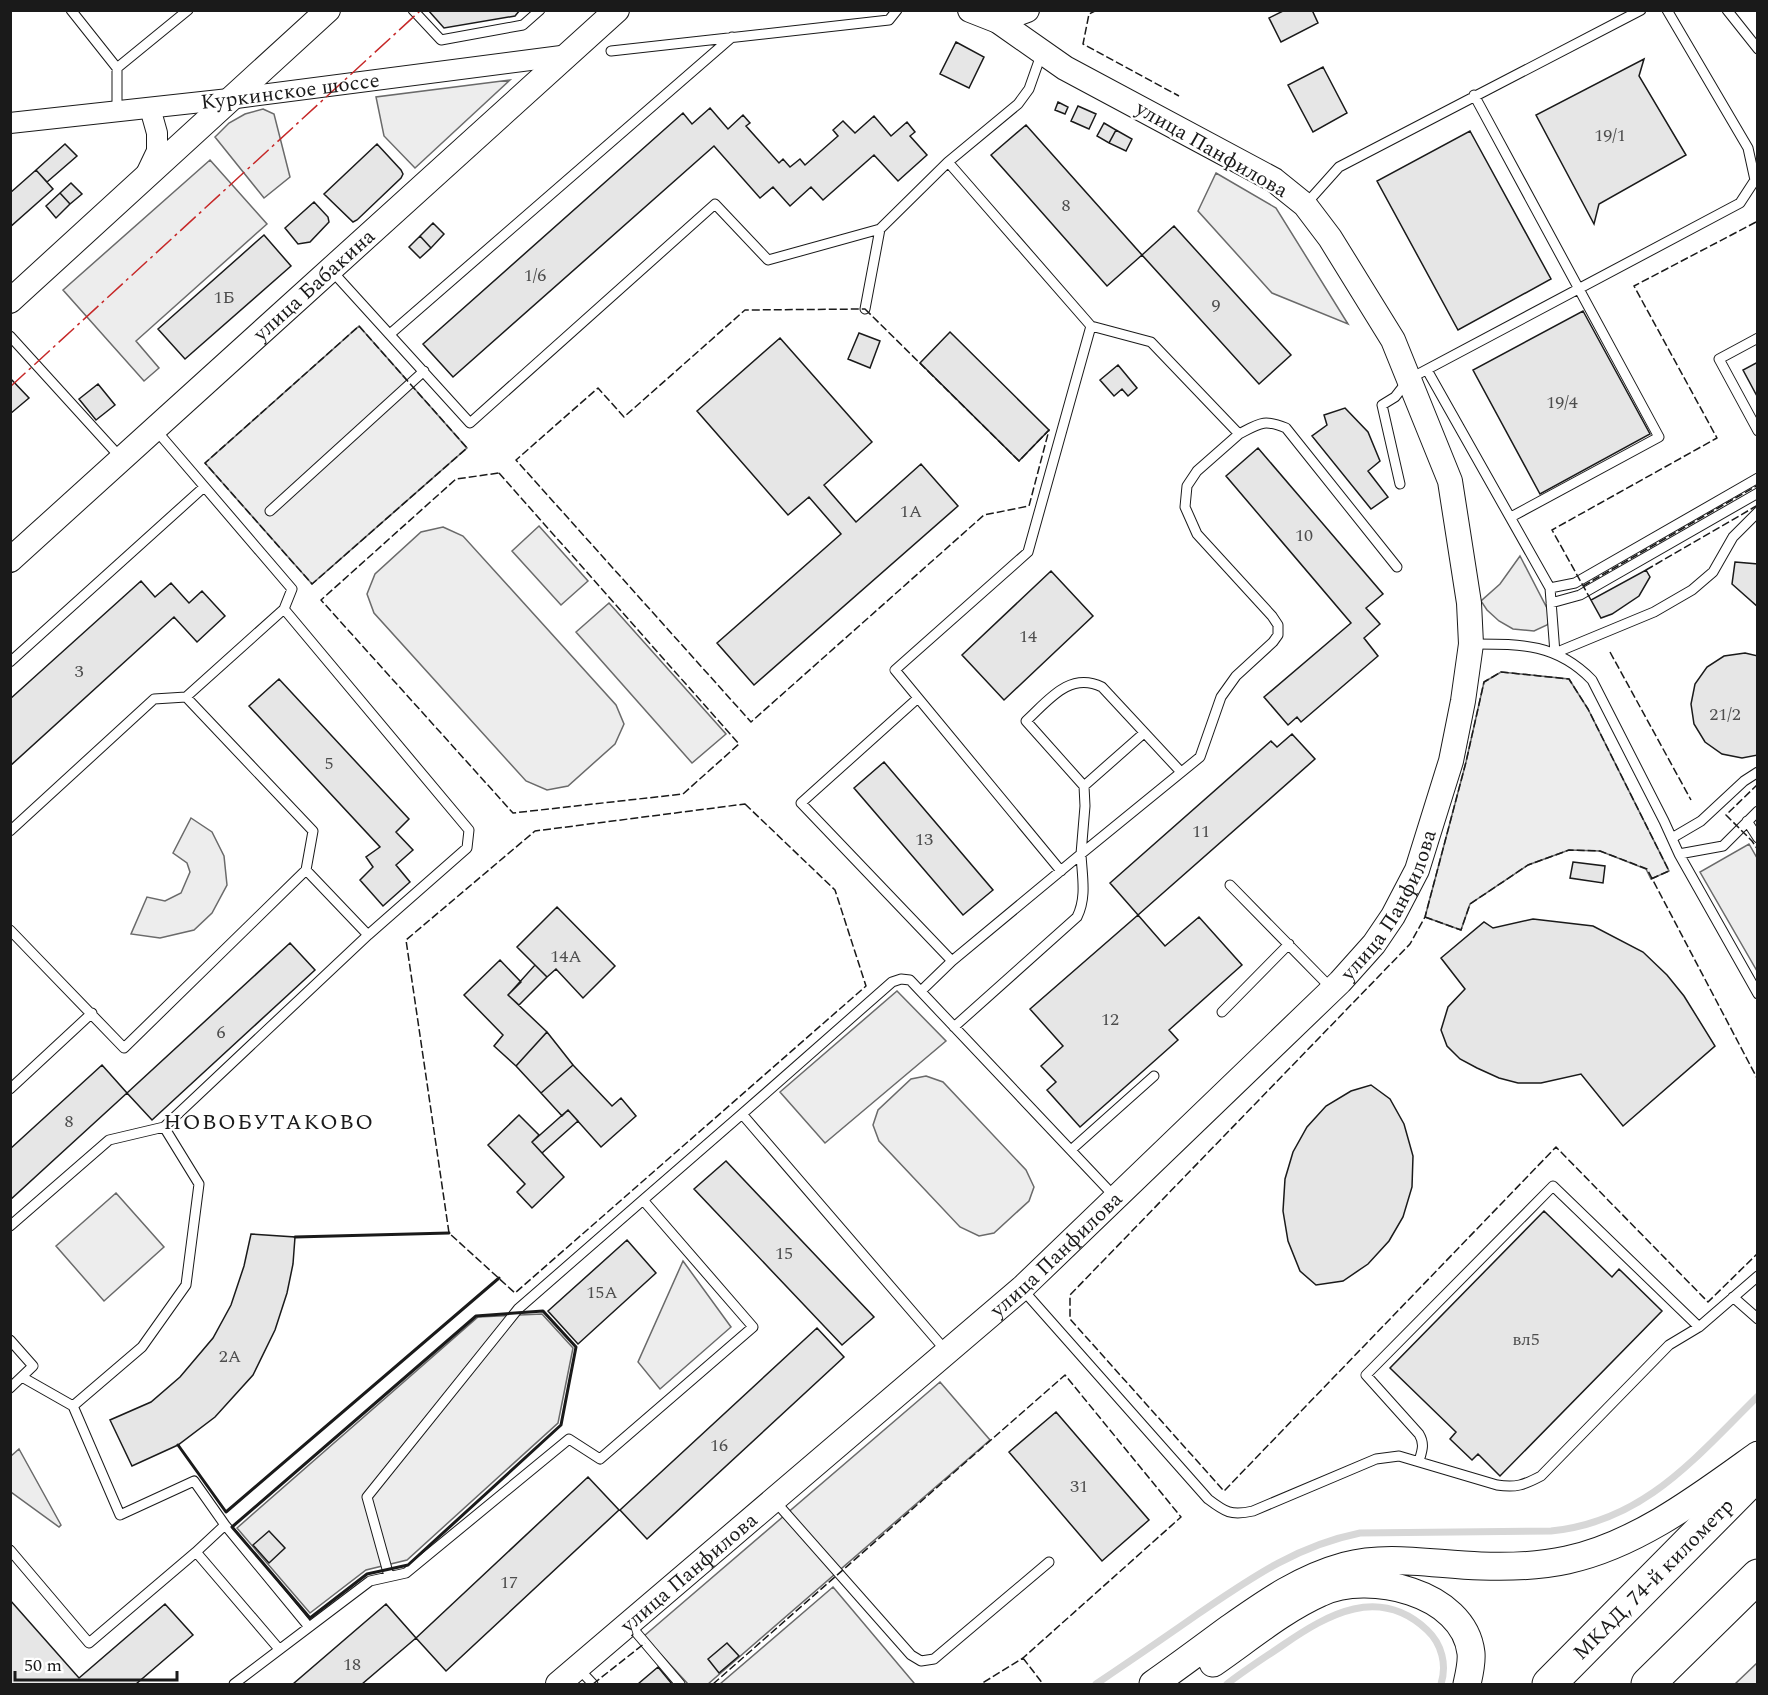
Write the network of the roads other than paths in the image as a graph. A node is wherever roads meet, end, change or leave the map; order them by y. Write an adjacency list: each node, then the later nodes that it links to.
1 (71, 10): 19 (lane)
2 (188, 10): 19 (lane)
3 (328, 10): 21 (street)
4 (413, 10): 5 (lane)
5 (540, 10)
6 (617, 10): 18 (street, улица Бабакина)
7 (897, 10): 14 (lane)
8 (970, 10): 13 (street, улица Панфилова)
9 (1027, 10): 13 (street)
10 (1641, 10): 20 (lane)
11 (1667, 10): 30 (lane)
12 (1727, 10): 15 (lane)
13 (998, 16): 17 (street, улица Панфилова)
14 (732, 37): 16 (lane); 34 (lane)
15 (1758, 49)
16 (611, 51)
17 (1042, 52): 25 (lane); 27 (street, улица Панфилова)
18 (569, 55): 21 (street, Куркинское шоссе); 29 (street, улица Бабакина)
19 (117, 68): 23 (lane)
20 (1474, 95): 27 (lane); 30 (lane)
21 (229, 99): 22 (street, Куркинское шоссе); 26 (street)
22 (150, 108): 23 (street, Куркинское шоссе); 26 (street)
23 (117, 112): 24 (street, Куркинское шоссе)
24 (10, 123)
25 (948, 162): 28 (lane); 33 (lane)
26 (144, 178): 31 (street)
27 (1305, 205): 38 (street, улица Панфилова)
28 (880, 229): 32 (lane); 37 (lane)
29 (331, 270): 34 (lane); 39 (street, улица Бабакина)
30 (1579, 289): 38 (lane); 49 (lane)
31 (10, 301)
32 (865, 309)
33 (1091, 326): 41 (lane); 59 (lane)
34 (390, 334): 37 (lane)
35 (10, 336): 42 (lane)
36 (1758, 338): 40 (lane)
37 (424, 371): 47 (lane)
38 (1418, 374): 44 (lane); 49 (lane); 55 (street, улица Панфилова)
39 (155, 429): 42 (street, улица Бабакина); 45 (lane)
40 (1758, 431)
41 (1239, 434): 51 (lane); 61 (lane)
42 (122, 459): 50 (street, улица Бабакина)
43 (1758, 477): 52 (lane)
44 (1400, 484)
45 (204, 487): 54 (lane); 57 (lane)
46 (1758, 493): 53 (lane)
47 (270, 511)
48 (1758, 512): 56 (lane)
49 (1511, 517): 52 (lane)
50 (10, 560)
51 (1397, 567)
52 (1550, 588): 53 (lane)
53 (1551, 603): 56 (lane)
54 (284, 609): 58 (lane); 75 (lane)
55 (1471, 644): 56 (lane); 78 (street, улица Панфилова)
56 (1555, 653): 67 (lane)
57 (10, 662)
58 (186, 697): 66 (lane); 71 (lane)
59 (918, 699): 72 (lane); 77 (lane)
60 (1144, 733): 61 (lane); 63 (lane); 63 (lane)
61 (1181, 772): 69 (lane)
62 (1758, 772): 67 (lane)
63 (1084, 786): 69 (lane)
64 (1758, 811): 65 (lane)
65 (1747, 821): 68 (lane); 70 (lane)
66 (10, 831)
67 (1672, 838): 70 (lane)
68 (1758, 838)
69 (1081, 854): 72 (lane); 83 (lane)
70 (1679, 854): 80 (lane)
71 (306, 870): 75 (lane); 82 (lane)
72 (1061, 871): 77 (lane)
73 (1230, 885): 76 (lane)
74 (10, 930): 82 (lane)
75 (368, 935): 87 (lane)
76 (1289, 944): 78 (lane); 81 (lane)
77 (952, 961): 79 (lane)
78 (1332, 990): 89 (street, улица Панфилова)
79 (921, 991): 83 (lane); 86 (lane)
80 (1758, 994)
81 (1222, 1012)
82 (92, 1013): 85 (lane)
83 (954, 1027): 88 (lane)
84 (1154, 1076): 88 (lane)
85 (10, 1089)
86 (742, 1114): 90 (lane); 98 (lane)
87 (164, 1127): 91 (lane); 101 (lane)
88 (1071, 1150): 89 (lane)
89 (1116, 1198): 93 (street, улица Панфилова)
90 (643, 1200): 110 (lane); 110 (lane)
91 (10, 1226)
92 (1758, 1276): 94 (lane)
93 (1022, 1288): 98 (street, улица Панфилова); 103 (lane)
94 (1733, 1297): 95 (lane); 96 (lane)
95 (1758, 1319)
96 (1699, 1327): 103 (lane); 103 (lane)
97 (10, 1340): 99 (lane)
98 (947, 1352): 105 (street, улица Панфилова)
99 (22, 1377): 100 (lane); 101 (lane)
100 (10, 1388)
101 (73, 1406): 106 (lane)
102 (1758, 1455): 122 (main road)
103 (1419, 1461)
104 (1758, 1473): 125 (highway, МКАД, 74-й километр)
105 (774, 1500): 109 (lane); 113 (street, улица Панфилова)
106 (225, 1525): 108 (lane); 114 (lane)
107 (10, 1550): 108 (lane)
108 (196, 1552): 116 (lane)
109 (1049, 1562)
110 (389, 1576): 114 (lane)
111 (1758, 1576): 115 (highway)
112 (1758, 1590): 115 (main road)
113 (629, 1624): 117 (street, улица Панфилова); 121 (lane)
114 (309, 1627): 116 (lane)
115 (1704, 1629): 118 (highway)
116 (279, 1649): 119 (lane)
117 (585, 1676): 120 (street, улица Панфилова)
118 (1659, 1678)
119 (234, 1684)
120 (558, 1684)
121 (681, 1684)
122 (1153, 1684)
123 (1183, 1684): 124 (main road)
124 (1467, 1684)
125 (1549, 1684)

